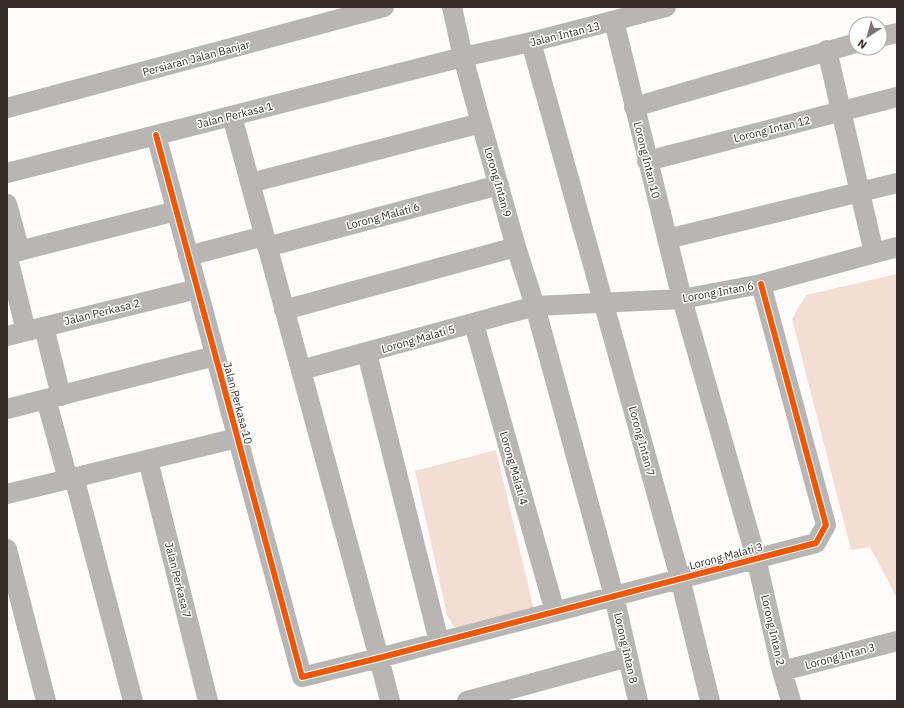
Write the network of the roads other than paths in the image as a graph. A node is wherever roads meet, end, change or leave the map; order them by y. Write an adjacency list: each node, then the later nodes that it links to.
1 (384, 7): 11 (street, Persiaran Jalan Banjar)
2 (452, 7): 8 (street, Lorong Intan 9)
3 (666, 7): 4 (street, Jalan Intan 13)
4 (614, 21): 5 (street, Jalan Intan 13); 10 (street, Lorong Intan 10)
5 (531, 42): 8 (street, Jalan Intan 13); 34 (street, Lorong Intan 7)
6 (848, 45): 7 (street)
7 (827, 50): 10 (street); 12 (street)
8 (463, 57): 13 (street, Jalan Perkasa 1); 14 (street, Lorong Intan 9)
9 (897, 97): 12 (street, Lorong Intan 12)
10 (634, 107): 16 (street, Lorong Intan 10)
11 (7, 108)
12 (842, 112): 16 (street, Lorong Intan 12); 21 (street)
13 (232, 116): 15 (street, Jalan Perkasa 1); 18 (street)
14 (481, 123): 18 (street); 20 (street, Lorong Intan 9)
15 (156, 135): 17 (street, Jalan Perkasa 1); 23 (street, Jalan Perkasa 10)
16 (647, 161): 24 (street, Lorong Intan 10)
17 (7, 173)
18 (250, 183): 25 (street)
19 (897, 183): 21 (street)
20 (499, 186): 25 (street, Lorong Malati 6); 26 (street, Lorong Intan 9)
21 (860, 192): 24 (street); 29 (street)
22 (7, 204): 28 (street)
23 (176, 210): 28 (street); 30 (street, Jalan Perkasa 10)
24 (667, 239): 33 (street, Lorong Intan 10)
25 (266, 241): 30 (street, Lorong Malati 6); 36 (street)
26 (516, 247): 35 (street, Lorong Intan 9); 36 (street)
27 (897, 247): 29 (street, Lorong Intan 6)
28 (11, 253): 38 (street)
29 (874, 253): 31 (street, Lorong Intan 6)
30 (188, 256): 32 (street, Jalan Perkasa 10)
31 (761, 284): 33 (street, Lorong Intan 6); 50 (street, Lorong Malati 3)
32 (197, 289): 38 (street, Jalan Perkasa 2); 41 (street, Jalan Perkasa 10)
33 (682, 299): 34 (street, Lorong Intan 6); 50 (street, Lorong Intan 2)
34 (604, 303): 35 (street, Lorong Intan 6); 51 (street, Lorong Intan 7)
35 (535, 306): 37 (street, Lorong Malati 5); 52 (street, Lorong Intan 8)
36 (284, 310): 42 (street)
37 (474, 324): 40 (street, Lorong Malati 5); 53 (street, Lorong Malati 4)
38 (35, 329): 39 (street, Jalan Perkasa 2); 43 (street)
39 (7, 336)
40 (367, 353): 42 (street, Lorong Malati 5); 55 (street)
41 (215, 356): 43 (street); 45 (street, Jalan Perkasa 10)
42 (301, 370): 57 (street)
43 (54, 397): 44 (street); 47 (street)
44 (7, 409)
45 (237, 438): 46 (street); 59 (street, Jalan Perkasa 10)
46 (148, 460): 47 (street); 60 (street, Jalan Perkasa 7)
47 (71, 478): 48 (street); 62 (street)
48 (7, 494)
49 (7, 549): 61 (street)
50 (756, 558): 51 (street, Lorong Malati 3); 58 (street, Lorong Intan 2)
51 (680, 578): 52 (street, Lorong Malati 3); 66 (street, Lorong Intan 7)
52 (614, 596): 53 (street, Lorong Malati 3); 56 (street, Lorong Intan 8)
53 (555, 612): 55 (street, Lorong Malati 3)
54 (897, 641): 58 (street, Lorong Intan 3)
55 (439, 642): 57 (street, Lorong Malati 3)
56 (628, 657): 64 (street); 65 (street, Lorong Intan 8)
57 (379, 658): 59 (street, Lorong Malati 3); 63 (street)
58 (782, 671): 67 (street, Lorong Intan 2)
59 (302, 677)
60 (206, 700)
61 (46, 701)
62 (133, 701)
63 (390, 701)
64 (467, 701)
65 (638, 701)
66 (710, 701)
67 (791, 701)

